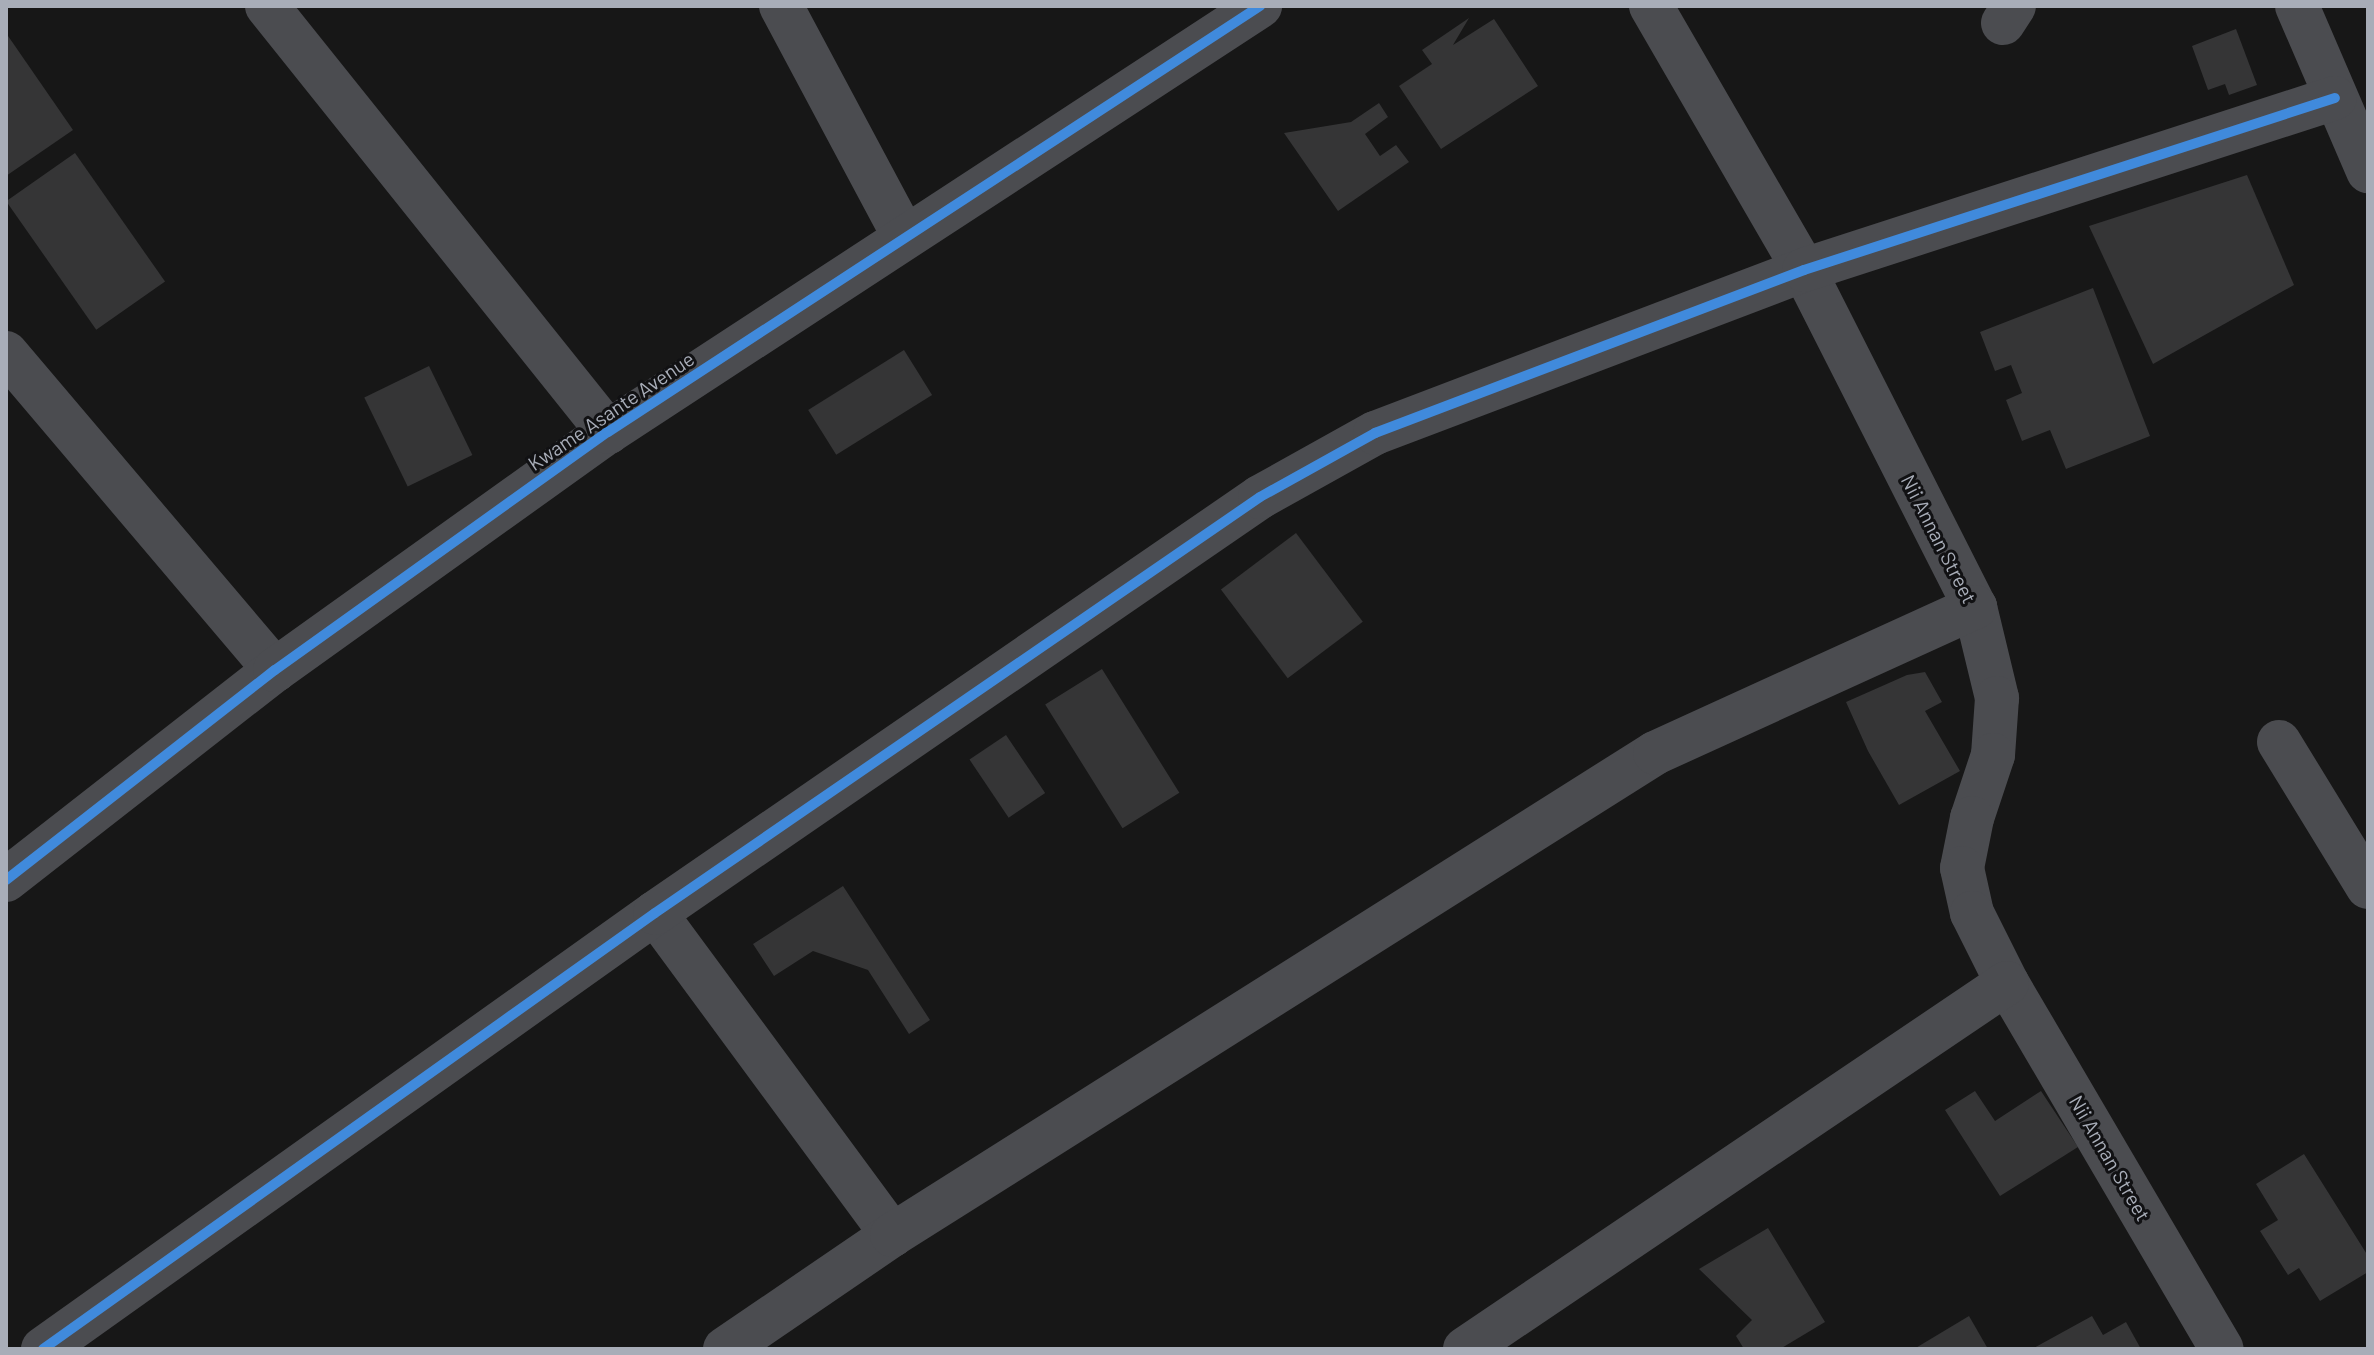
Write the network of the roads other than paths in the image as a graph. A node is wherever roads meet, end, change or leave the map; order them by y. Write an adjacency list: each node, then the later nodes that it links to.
1 (267, 6): 11 (street)
2 (781, 6): 8 (street)
3 (1651, 6): 9 (street, Nii Annan Street)
4 (2297, 6): 6 (street)
5 (1249, 9): 8 (street, Kwame Asante Avenue)
6 (2335, 98): 7 (street); 9 (street)
7 (2368, 171)
8 (904, 236): 11 (street, Kwame Asante Avenue)
9 (1804, 270): 12 (street, Nii Annan Street); 17 (street)
10 (6, 353): 13 (street)
11 (608, 432): 13 (street, Kwame Asante Avenue)
12 (1975, 607): 18 (street, Nii Annan Street); 19 (street)
13 (275, 670): 15 (street, Kwame Asante Avenue)
14 (2279, 742): 16 (street)
15 (6, 880)
16 (2368, 887)
17 (655, 913): 19 (street); 20 (street)
18 (2007, 983): 22 (street); 23 (street, Nii Annan Street)
19 (892, 1235): 21 (street)
20 (43, 1349)
21 (725, 1349)
22 (1465, 1349)
23 (2222, 1349)

